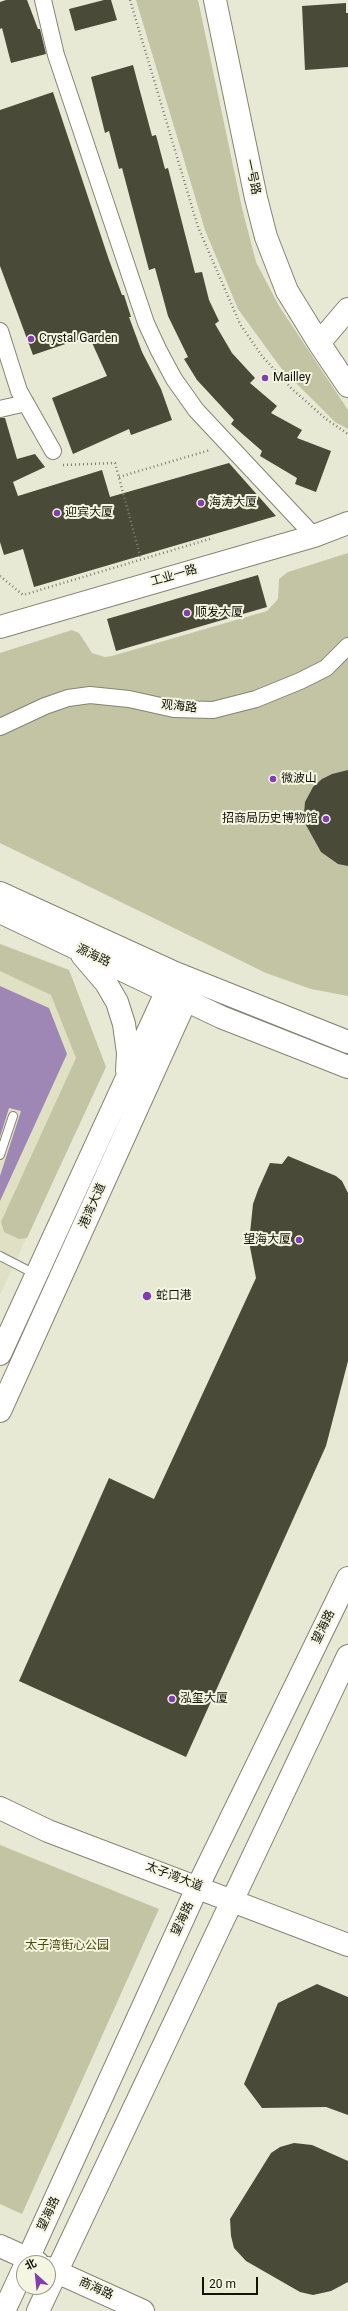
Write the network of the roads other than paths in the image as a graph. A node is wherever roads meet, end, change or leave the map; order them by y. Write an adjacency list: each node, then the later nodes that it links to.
1 (43, 0): 11 (street)
2 (215, 0): 5 (main road, 一号路)
3 (348, 310): 5 (main road)
4 (0, 331): 7 (street)
5 (319, 342): 6 (main road)
6 (348, 386)
7 (26, 403): 8 (street); 9 (street)
8 (0, 409)
9 (53, 451)
10 (348, 523): 11 (main road, 工业一路)
11 (314, 536): 13 (main road, 工业一路)
12 (0, 608): 13 (main road)
13 (34, 616): 14 (main road, 工业一路)
14 (0, 627)
15 (348, 646): 16 (street, 观海路)
16 (0, 727)
17 (0, 893): 20 (main road, 源海路)
18 (0, 912): 19 (main road, 源海路)
19 (74, 948): 20 (main road, 源海路); 24 (main road)
20 (171, 982): 21 (main road); 22 (main road, 源海路); 24 (main road, 港湾大道)
21 (186, 1000): 23 (main road); 30 (main road, 港湾大道)
22 (348, 1042)
23 (348, 1067)
24 (126, 1078): 28 (main road, 港湾大道)
25 (13, 1116): 26 (lane)
26 (0, 1155)
27 (0, 1256): 28 (lane)
28 (36, 1274): 29 (main road, 港湾大道)
29 (0, 1354)
30 (0, 1411)
31 (348, 1578): 34 (main road, 望海路)
32 (348, 1656): 35 (main road, 望海路)
33 (0, 1808): 34 (main road, 太子湾大道)
34 (198, 1886): 35 (main road, 太子湾大道); 39 (main road, 望海路)
35 (233, 1900): 36 (main road, 太子湾大道); 40 (main road, 望海路)
36 (348, 1945)
37 (0, 2246): 38 (main road, 商海路)
38 (18, 2255)
39 (41, 2255)
40 (42, 2255)
41 (56, 2273): 46 (main road, 商海路)
42 (16, 2294): 44 (main road, 望海路)
43 (38, 2295): 45 (main road, 望海路)
44 (4, 2311)
45 (38, 2311)
46 (143, 2311)

